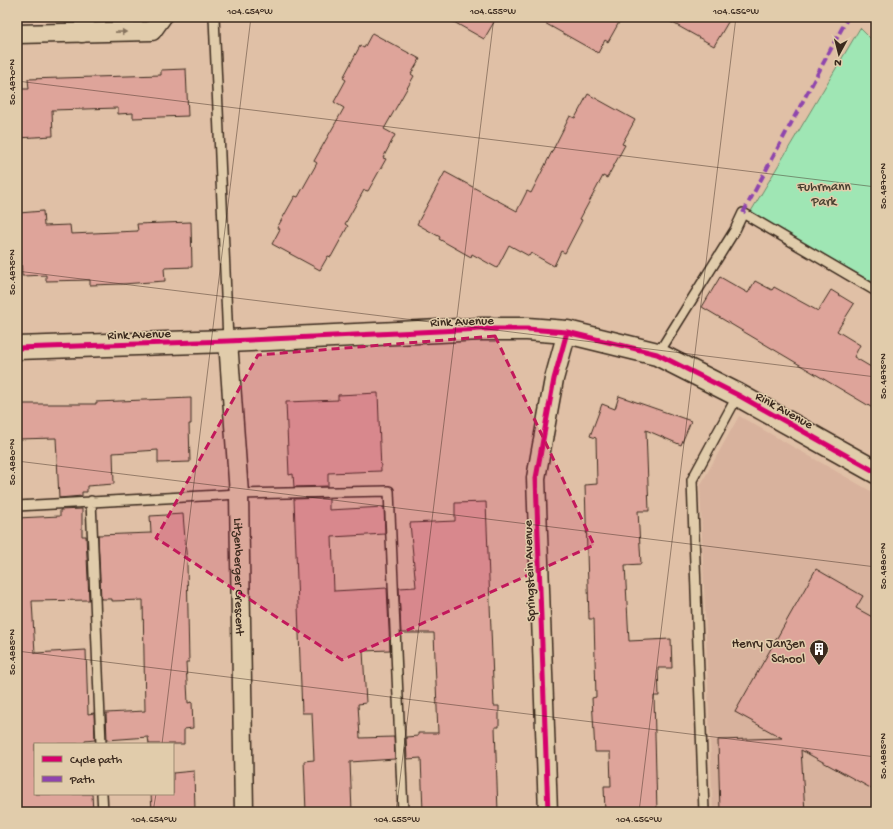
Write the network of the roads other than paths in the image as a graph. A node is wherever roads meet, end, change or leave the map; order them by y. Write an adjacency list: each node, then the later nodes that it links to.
1 (162, 17): 3 (street, one-way to 1)
2 (214, 17): 7 (lane)
3 (84, 25): 4 (street)
4 (17, 34)
5 (876, 291): 9 (lane)
6 (567, 332): 7 (street, Rink Avenue); 9 (street, Rink Avenue); 20 (street, Springstein Avenue)
7 (228, 341): 8 (street, Rink Avenue); 12 (street, Litzenberger Crescent)
8 (17, 348)
9 (657, 354): 10 (street, Rink Avenue)
10 (738, 395): 11 (street, Rink Avenue); 21 (lane)
11 (876, 472)
12 (239, 494): 13 (lane); 18 (street, Litzenberger Crescent); 19 (lane)
13 (91, 501): 14 (lane); 15 (lane)
14 (17, 506)
15 (100, 743)
16 (102, 795): 17 (lane)
17 (103, 812)
18 (244, 812)
19 (403, 812)
20 (548, 812)
21 (704, 812)

